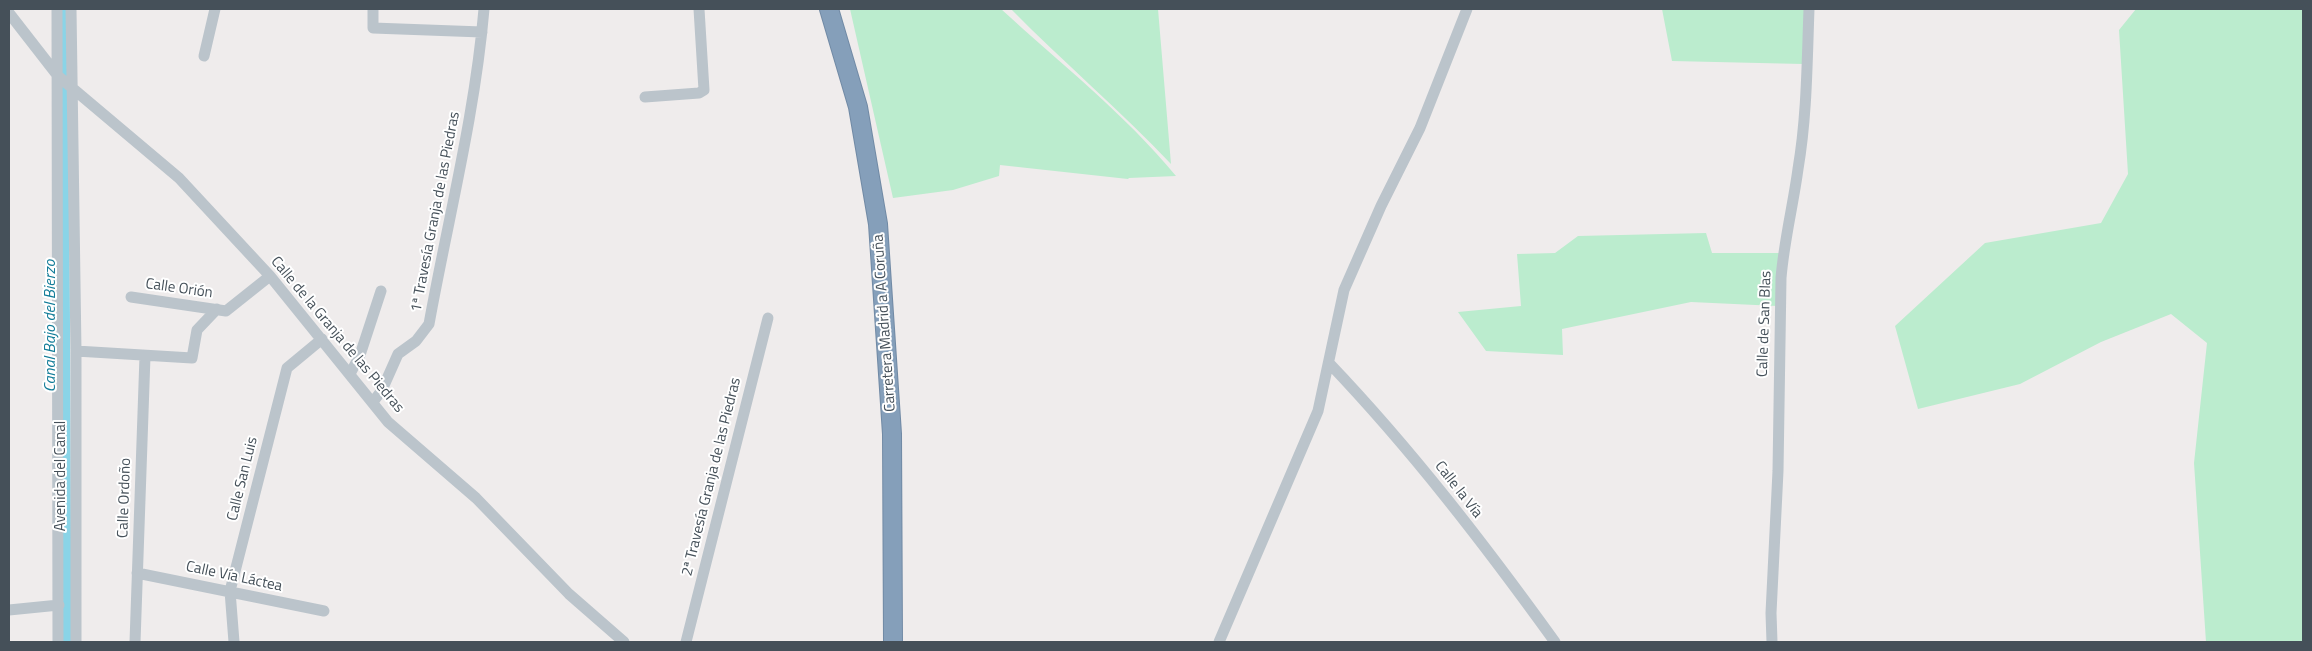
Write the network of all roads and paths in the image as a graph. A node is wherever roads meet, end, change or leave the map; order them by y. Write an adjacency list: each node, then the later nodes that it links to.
1 (57, 9): 13 (street, Avenida del Canal)
2 (72, 9): 14 (street, Avenida del Canal)
3 (215, 9): 12 (street)
4 (373, 9): 11 (street)
5 (484, 9): 11 (street, 1ª Travesía Granja de las Piedras)
6 (699, 9): 15 (street)
7 (829, 9): 38 (highway, Carretera Madrid a A Coruña)
8 (1467, 9): 24 (street)
9 (1809, 9): 41 (street, Calle de San Blas)
10 (9, 13): 13 (street, Calle de la Granja de las Piedras)
11 (482, 32): 26 (street, 1ª Travesía Granja de las Piedras)
12 (204, 56)
13 (58, 76): 14 (street, Calle de la Granja de las Piedras); 29 (street, Avenida del Canal)
14 (72, 86): 16 (street, Calle de la Granja de las Piedras); 22 (street, Avenida del Canal)
15 (645, 97)
16 (270, 276): 19 (street, Calle Orión); 21 (street, Calle de la Granja de las Piedras)
17 (381, 291): 25 (street)
18 (131, 298): 19 (street, Calle Orión)
19 (217, 309): 23 (street)
20 (768, 318): 37 (street, 2ª Travesía Granja de las Piedras)
21 (322, 339): 25 (street, Calle de la Granja de las Piedras); 28 (street, Calle San Luis)
22 (76, 351): 23 (street); 33 (street, Avenida del Canal)
23 (146, 356): 27 (street, Calle Ordoño)
24 (1329, 364): 39 (street); 40 (street, Calle la Vía)
25 (350, 374): 26 (street, Calle de la Granja de las Piedras)
26 (373, 402): 36 (street, Calle de la Granja de las Piedras)
27 (137, 572): 28 (street, Calle Vía Láctea); 34 (street, Calle Ordoño)
28 (230, 591): 31 (street, Calle Vía Láctea); 35 (street, Calle San Luis)
29 (58, 605): 30 (street); 32 (street, Avenida del Canal)
30 (9, 610)
31 (324, 611)
32 (58, 642)
33 (76, 642)
34 (134, 642)
35 (234, 642)
36 (624, 642)
37 (686, 642)
38 (893, 642)
39 (1219, 642)
40 (1555, 642)
41 (1772, 642)

